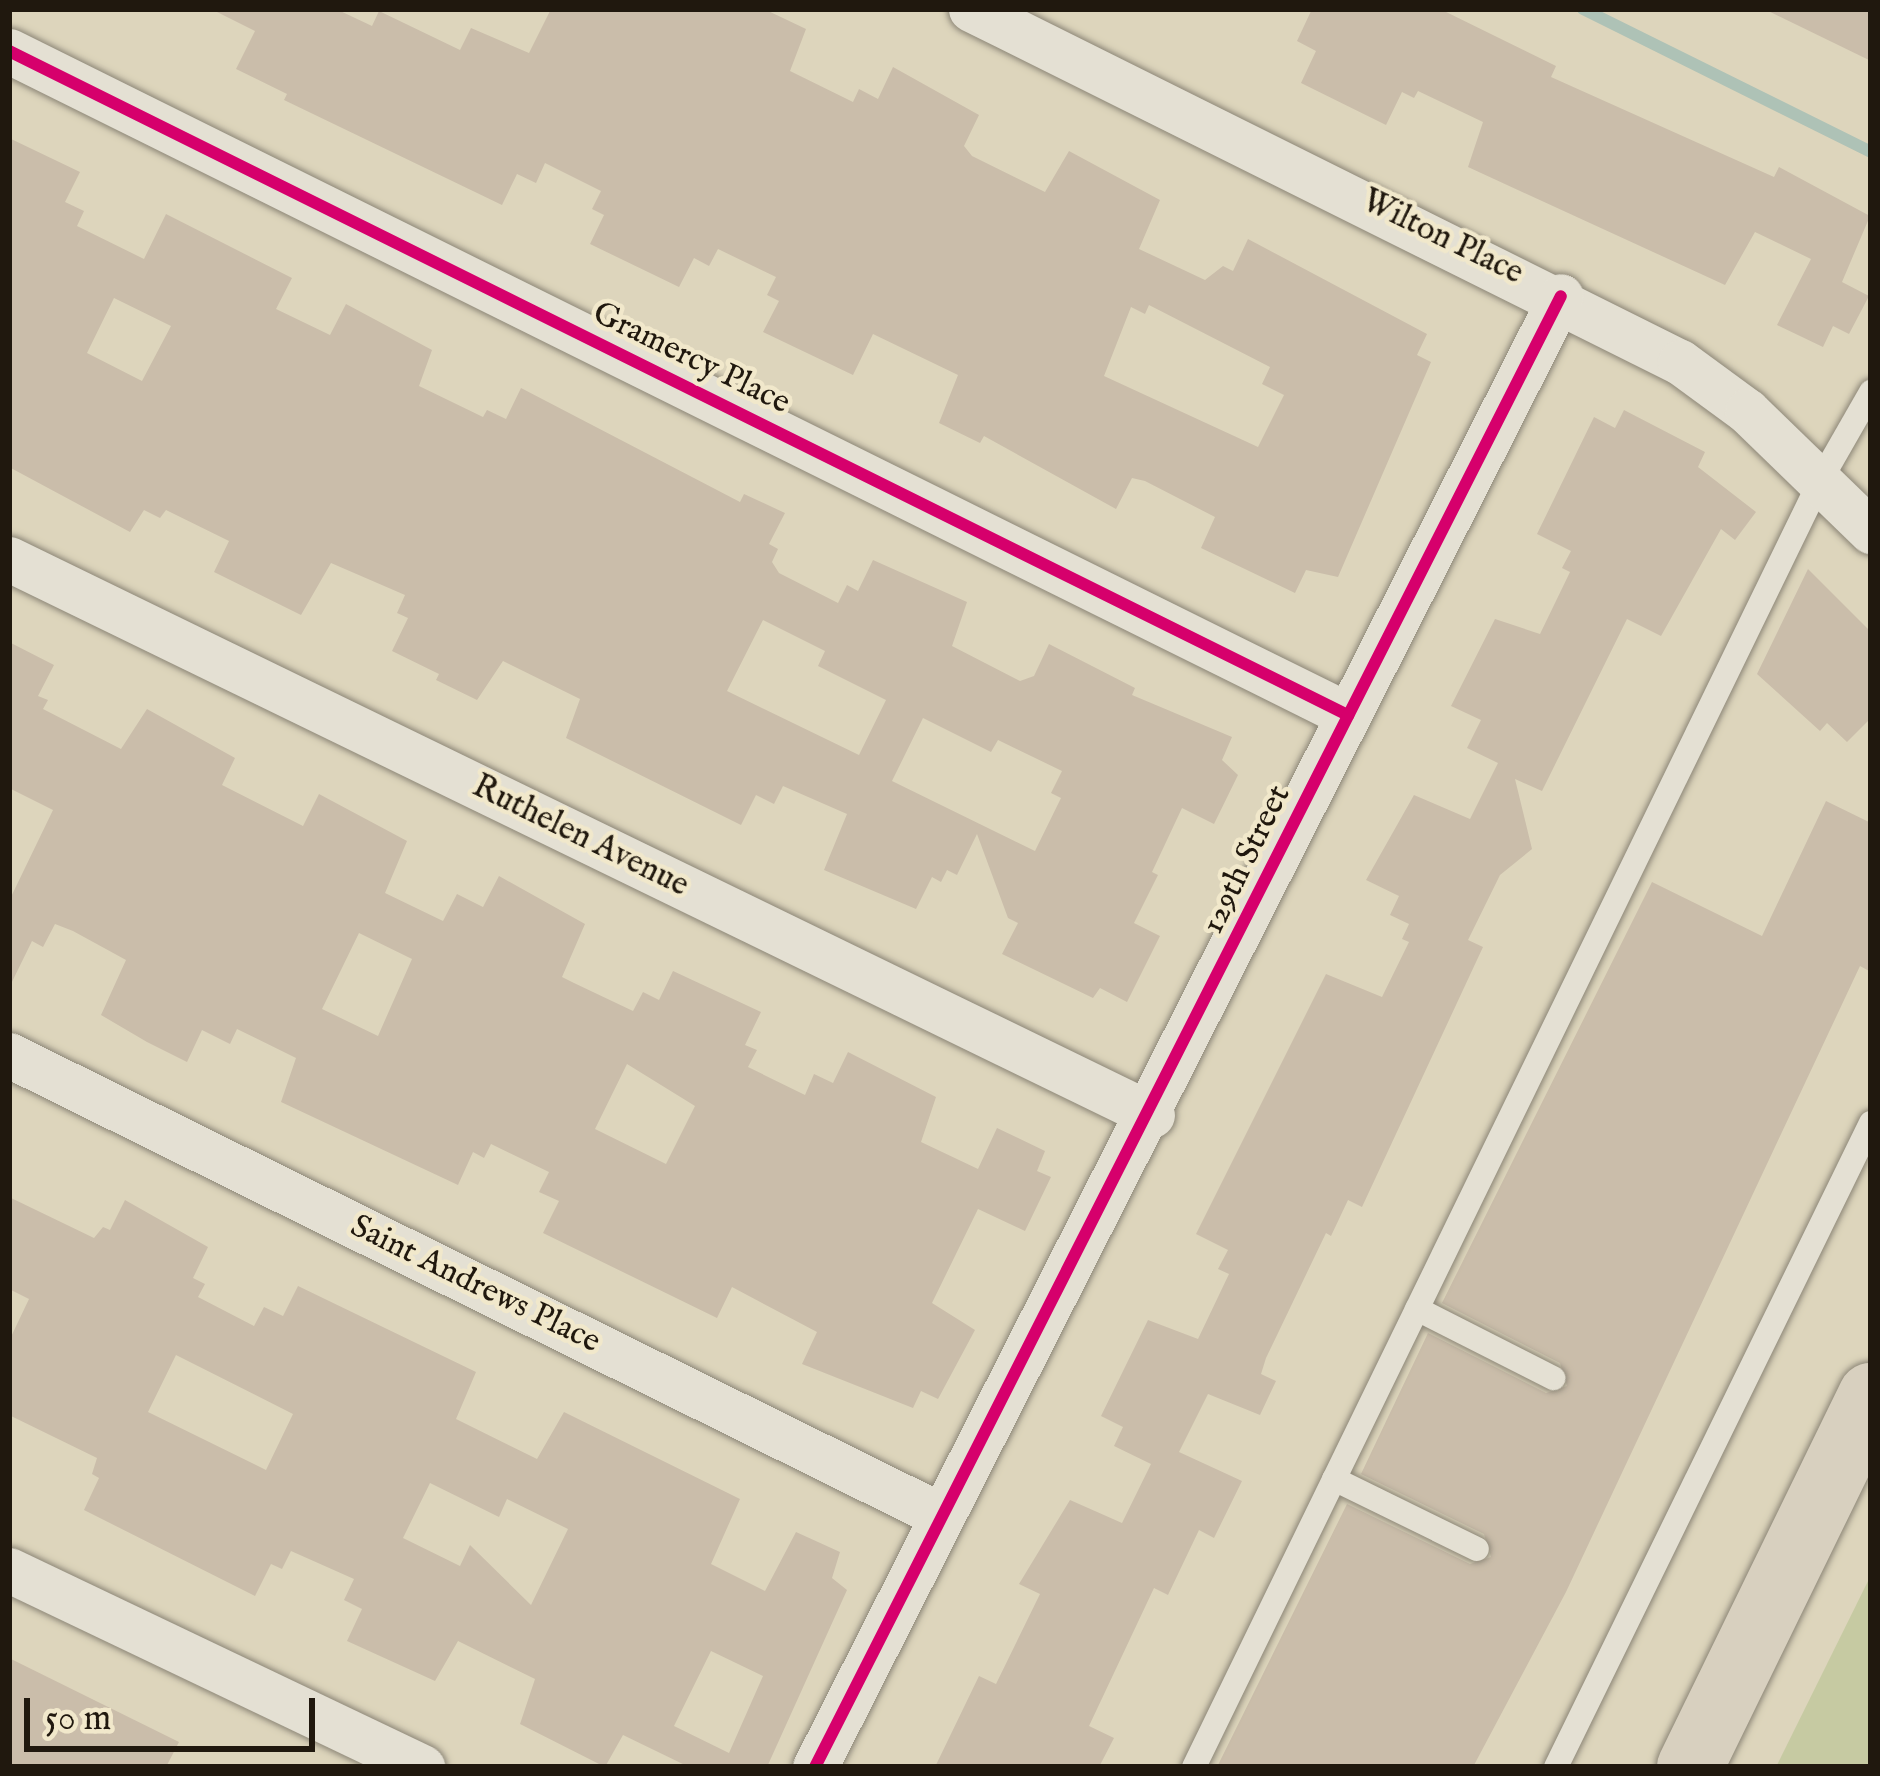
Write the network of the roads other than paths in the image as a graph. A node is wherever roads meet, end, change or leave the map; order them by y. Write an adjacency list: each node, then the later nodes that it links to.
1 (971, 9): 3 (street, Wilton Place)
2 (9, 51): 8 (street, Gramercy Place)
3 (1561, 296): 5 (street, Wilton Place); 8 (street, 129th Street)
4 (1871, 392): 5 (lane)
5 (1820, 481): 6 (street, Wilton Place); 12 (lane)
6 (1871, 531)
7 (9, 560): 10 (street, Ruthelen Avenue)
8 (1348, 715): 10 (street, 129th Street)
9 (9, 1055): 16 (street, Saint Andrews Place)
10 (1152, 1114): 16 (street, 129th Street)
11 (1871, 1123): 22 (lane)
12 (1417, 1309): 13 (lane); 15 (lane)
13 (1553, 1378)
14 (1871, 1396): 23 (main road)
15 (1334, 1479): 17 (lane); 21 (lane)
16 (940, 1515): 20 (street, 129th Street)
17 (1477, 1549)
18 (9, 1570): 19 (street)
19 (422, 1767)
20 (815, 1767)
21 (1193, 1767)
22 (1556, 1767)
23 (1690, 1767)

